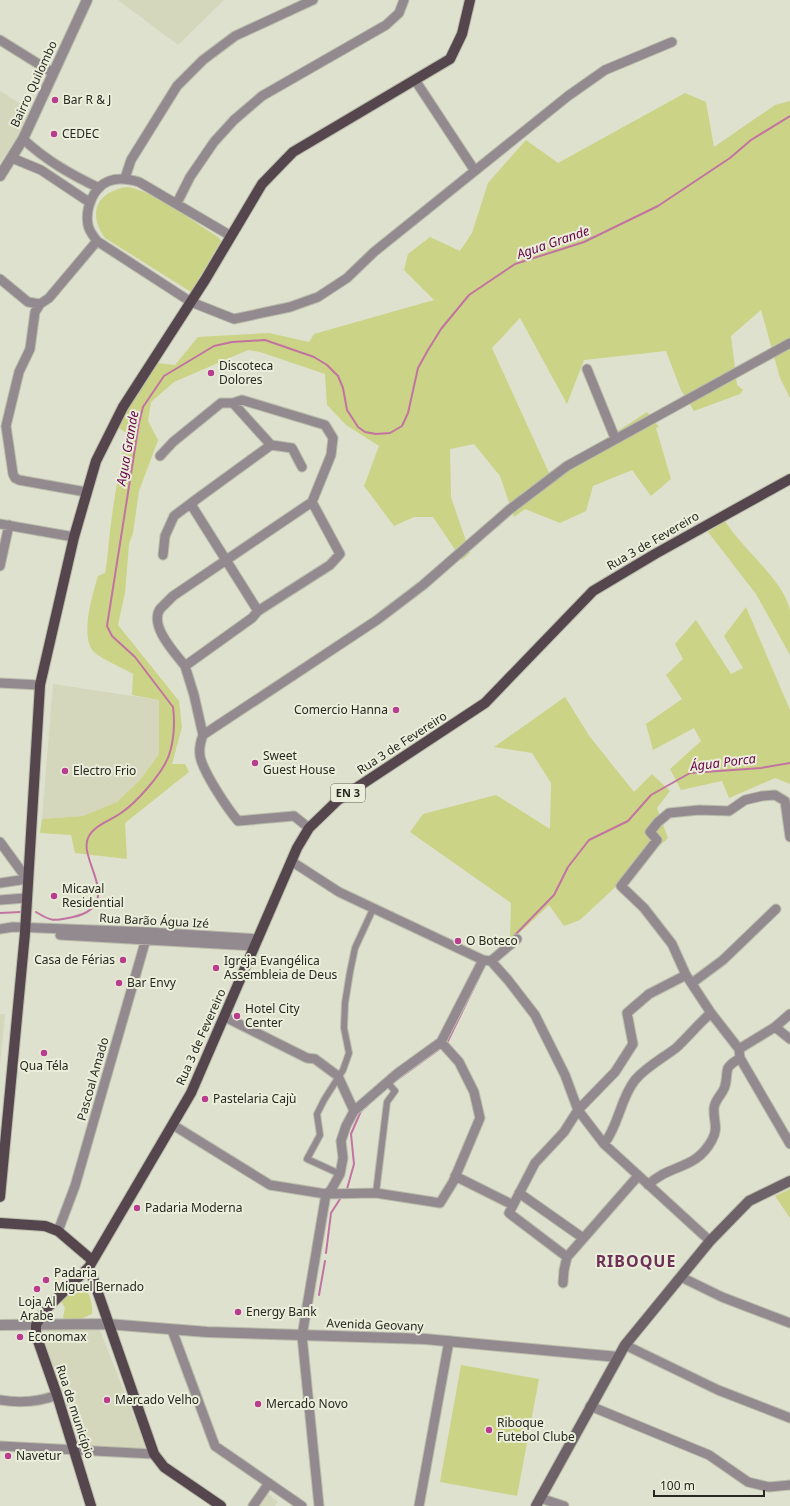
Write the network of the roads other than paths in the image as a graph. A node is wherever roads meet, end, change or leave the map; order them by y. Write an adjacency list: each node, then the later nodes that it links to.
1 (87, 0): 7 (street, Bairro Quilombo)
2 (313, 0): 13 (street)
3 (404, 0): 16 (street)
4 (470, 0): 8 (main road)
5 (0, 40): 7 (street)
6 (672, 42): 11 (street)
7 (53, 73): 9 (street, Bairro Quilombo)
8 (415, 80): 11 (street); 17 (main road)
9 (23, 139): 10 (street, Bairro Quilombo); 14 (street)
10 (12, 158): 12 (street, Bairro Quilombo); 15 (street)
11 (475, 171): 20 (street)
12 (0, 176)
13 (125, 178): 14 (street); 16 (street)
14 (99, 188): 15 (street)
15 (89, 202): 18 (street)
16 (177, 203): 17 (street)
17 (231, 236): 20 (main road)
18 (97, 242): 20 (street); 21 (street)
19 (0, 279): 21 (street)
20 (192, 302): 30 (main road)
21 (40, 304): 30 (street)
22 (790, 342): 25 (street)
23 (587, 369): 25 (street)
24 (233, 403): 26 (street); 27 (street); 32 (street)
25 (615, 438): 42 (street)
26 (271, 445): 28 (street); 31 (street)
27 (160, 456)
28 (302, 467)
29 (790, 479): 43 (main road, Rua 3 de Fevereiro / EN 3)
30 (86, 492): 34 (main road)
31 (194, 501): 35 (street); 36 (street)
32 (312, 502): 36 (street); 38 (street)
33 (4, 525): 34 (street); 37 (street)
34 (74, 537): 41 (main road)
35 (163, 555)
36 (226, 559): 38 (street); 39 (street)
37 (0, 566)
38 (258, 611): 39 (street)
39 (185, 666): 42 (street)
40 (0, 683): 41 (street)
41 (40, 685): 47 (main road)
42 (203, 735): 43 (street)
43 (309, 828): 46 (main road, Rua 3 de Fevereiro / EN 3)
44 (790, 836): 59 (street)
45 (0, 842): 47 (street)
46 (291, 861): 51 (street); 57 (main road, Rua 3 de Fevereiro / EN 3)
47 (27, 879): 48 (street); 49 (main road)
48 (0, 883)
49 (26, 898): 50 (street); 54 (main road)
50 (0, 900)
51 (372, 909): 58 (street); 69 (street)
52 (776, 909): 60 (street)
53 (0, 929): 54 (street, Rua Barão Água Izé)
54 (25, 930): 55 (street, Rua Barão Água Izé); 84 (main road)
55 (147, 936): 57 (street, Rua Barão Água Izé); 87 (street, Pascoal Amado)
56 (517, 939): 58 (street)
57 (256, 943): 63 (main road, Rua 3 de Fevereiro / EN 3)
58 (487, 961): 66 (street); 71 (street)
59 (686, 974): 60 (street); 71 (street)
60 (692, 983): 61 (street)
61 (711, 1013): 67 (street); 74 (street)
62 (790, 1014): 64 (street)
63 (225, 1017): 69 (street); 73 (main road, Rua 3 de Fevereiro / EN 3)
64 (775, 1027): 65 (street); 67 (street)
65 (790, 1039)
66 (441, 1042): 70 (street); 77 (street)
67 (740, 1049): 68 (street)
68 (740, 1058): 75 (street); 80 (street)
69 (338, 1076): 72 (street); 76 (street)
70 (387, 1082): 72 (street); 81 (street)
71 (578, 1110): 74 (street); 82 (street)
72 (354, 1111): 76 (street)
73 (173, 1125): 83 (street); 91 (main road, Rua 3 de Fevereiro / EN 3)
74 (604, 1144): 78 (street)
75 (790, 1144)
76 (340, 1174): 83 (street)
77 (455, 1176): 81 (street); 85 (street)
78 (638, 1176): 80 (street); 88 (street)
79 (790, 1181): 89 (main road)
80 (648, 1185): 89 (street)
81 (376, 1193): 83 (street)
82 (519, 1193): 85 (street); 88 (street)
83 (326, 1194): 99 (street)
84 (0, 1197)
85 (513, 1205): 90 (street)
86 (0, 1223): 87 (main road)
87 (58, 1231): 91 (main road)
88 (583, 1238): 90 (street)
89 (710, 1241): 92 (main road)
90 (567, 1257): 93 (street)
91 (90, 1263): 95 (main road); 97 (main road, Rua 3 de Fevereiro)
92 (681, 1277): 94 (street); 101 (main road)
93 (563, 1283)
94 (790, 1323)
95 (107, 1324): 97 (street, Avenida Geovany); 98 (street, Avenida Geovany); 109 (main road)
96 (0, 1325): 97 (street, Avenida Geovany)
97 (36, 1325): 103 (main road, Rua de município)
98 (172, 1330): 99 (street, Avenida Geovany); 110 (street)
99 (302, 1336): 100 (street, Avenida Geovany); 117 (street)
100 (449, 1341): 102 (street, Avenida Geovany); 118 (street)
101 (625, 1346): 102 (main road); 106 (street)
102 (618, 1357): 105 (main road)
103 (57, 1395): 104 (street); 108 (main road, Rua de município)
104 (0, 1400)
105 (590, 1406): 111 (street); 112 (main road)
106 (790, 1418)
107 (0, 1446): 108 (street)
108 (74, 1450): 109 (street); 113 (main road, Rua de município)
109 (154, 1454): 114 (main road)
110 (269, 1483): 115 (street); 116 (street)
111 (790, 1485)
112 (538, 1502): 119 (street)
113 (91, 1506)
114 (222, 1506)
115 (253, 1506)
116 (302, 1506)
117 (319, 1506)
118 (419, 1506)
119 (564, 1506)

